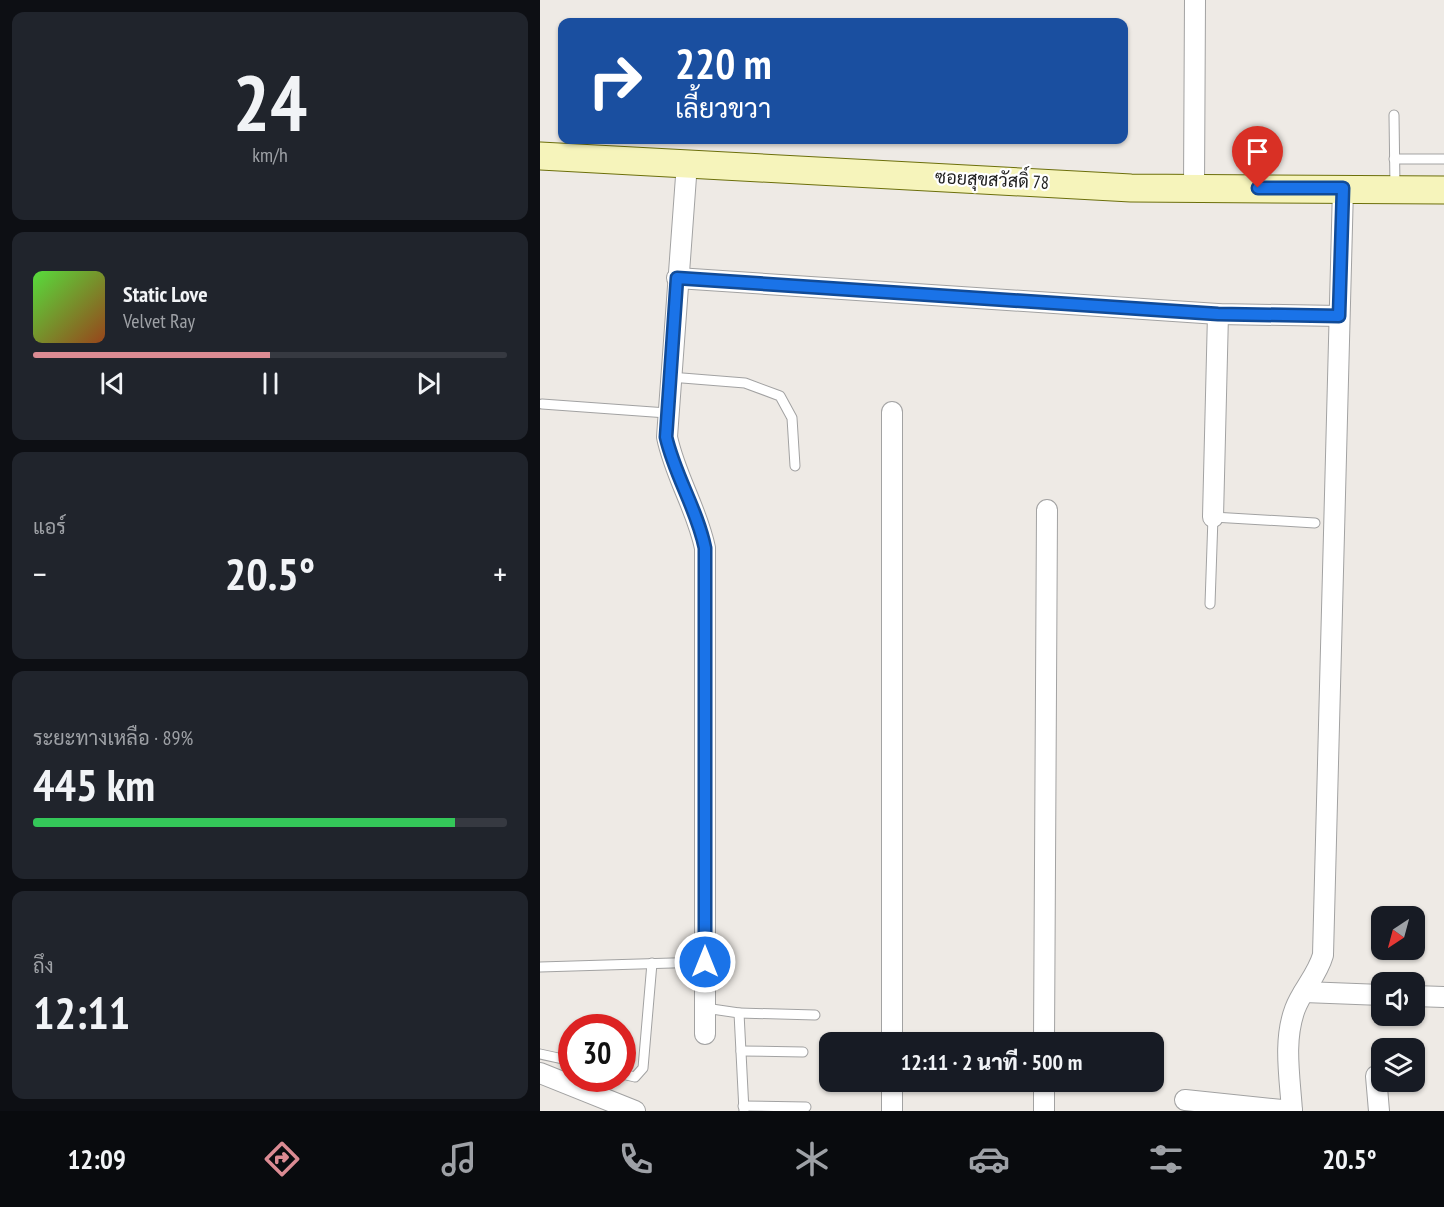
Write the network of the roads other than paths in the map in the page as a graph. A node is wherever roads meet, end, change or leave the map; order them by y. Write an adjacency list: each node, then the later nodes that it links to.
1 (1195, 0): 7 (street)
2 (1394, 115): 4 (lane)
3 (540, 156): 6 (street, ซอยสุขสวัสดิ์ 78)
4 (1394, 159): 5 (lane); 9 (lane)
5 (1444, 159)
6 (687, 163): 7 (street, ซอยสุขสวัสดิ์ 78); 11 (street)
7 (1194, 188): 8 (street, ซอยสุขสวัสดิ์ 78)
8 (1343, 188): 9 (street, ซอยสุขสวัสดิ์ 78); 13 (street)
9 (1395, 189): 10 (street, ซอยสุขสวัสดิ์ 78)
10 (1444, 190)
11 (677, 278): 12 (street); 14 (street)
12 (1218, 314): 13 (street); 20 (street)
13 (1339, 316): 26 (street)
14 (670, 377): 17 (street); 18 (lane)
15 (542, 404): 17 (lane)
16 (892, 412): 33 (street)
17 (667, 413): 23 (street)
18 (795, 466)
19 (1047, 510): 34 (street)
20 (1214, 517): 21 (lane); 22 (lane)
21 (1315, 523)
22 (1210, 604)
23 (705, 962): 24 (lane); 30 (street)
24 (652, 963): 25 (lane); 41 (lane)
25 (540, 968)
26 (1304, 992): 27 (street); 51 (street)
27 (1371, 995)
28 (1425, 996): 29 (street)
29 (1444, 997)
30 (705, 1008): 31 (lane); 35 (street)
31 (739, 1013): 32 (lane); 36 (lane)
32 (815, 1015)
33 (892, 1032)
34 (1044, 1032)
35 (705, 1034)
36 (741, 1050): 37 (lane); 47 (lane)
37 (803, 1052)
38 (540, 1054): 39 (lane)
39 (558, 1058)
40 (540, 1073): 48 (street)
41 (636, 1075)
42 (892, 1092): 49 (street)
43 (1044, 1092): 50 (street)
44 (1377, 1092): 52 (street)
45 (1185, 1100): 51 (street)
46 (806, 1107): 47 (lane)
47 (744, 1108)
48 (635, 1111)
49 (891, 1111)
50 (1044, 1111)
51 (1292, 1111)
52 (1379, 1111)

